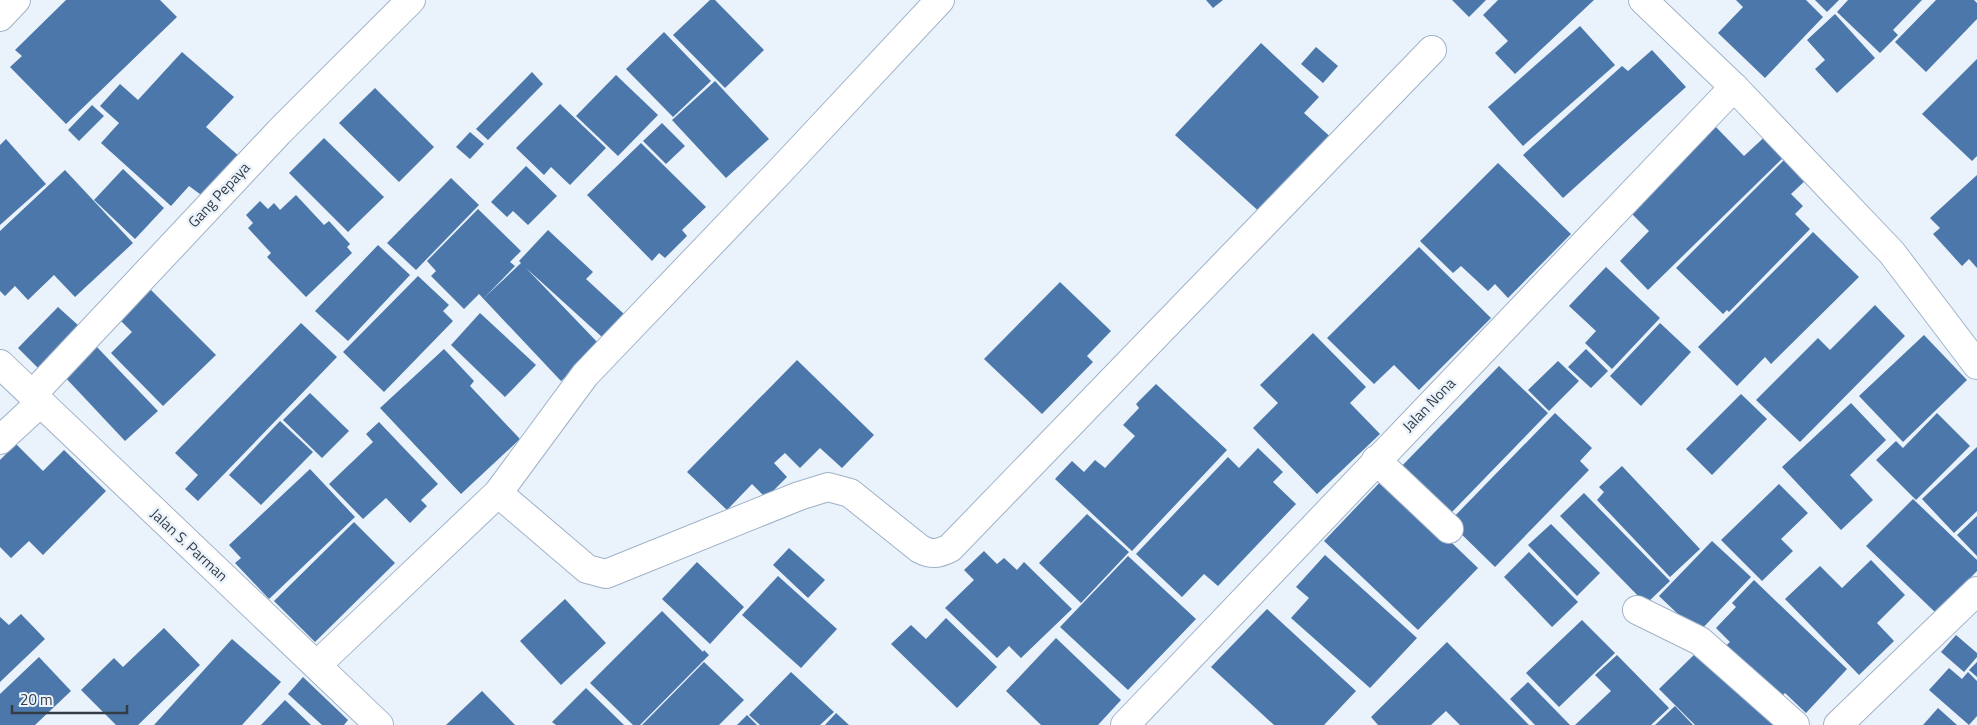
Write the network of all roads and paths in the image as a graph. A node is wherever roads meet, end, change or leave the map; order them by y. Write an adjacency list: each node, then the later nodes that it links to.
1 (16, 0): 5 (street)
2 (411, 0): 10 (street, Gang Pepaya)
3 (940, 0): 13 (street)
4 (1643, 0): 7 (street)
5 (0, 17)
6 (1432, 50): 13 (street)
7 (1734, 87): 9 (street); 12 (street, Jalan Nona)
8 (0, 364): 10 (street, Jalan S. Parman)
9 (1977, 365)
10 (36, 399): 11 (street, Gang Pepaya); 17 (street, Jalan S. Parman)
11 (0, 440)
12 (1376, 460): 14 (street); 19 (street, Jalan Nona)
13 (498, 493): 17 (street)
14 (1449, 529)
15 (1977, 591): 21 (street)
16 (1637, 610): 20 (street)
17 (317, 666): 18 (street, Jalan S. Parman)
18 (379, 725)
19 (1125, 725)
20 (1795, 725)
21 (1838, 725)

